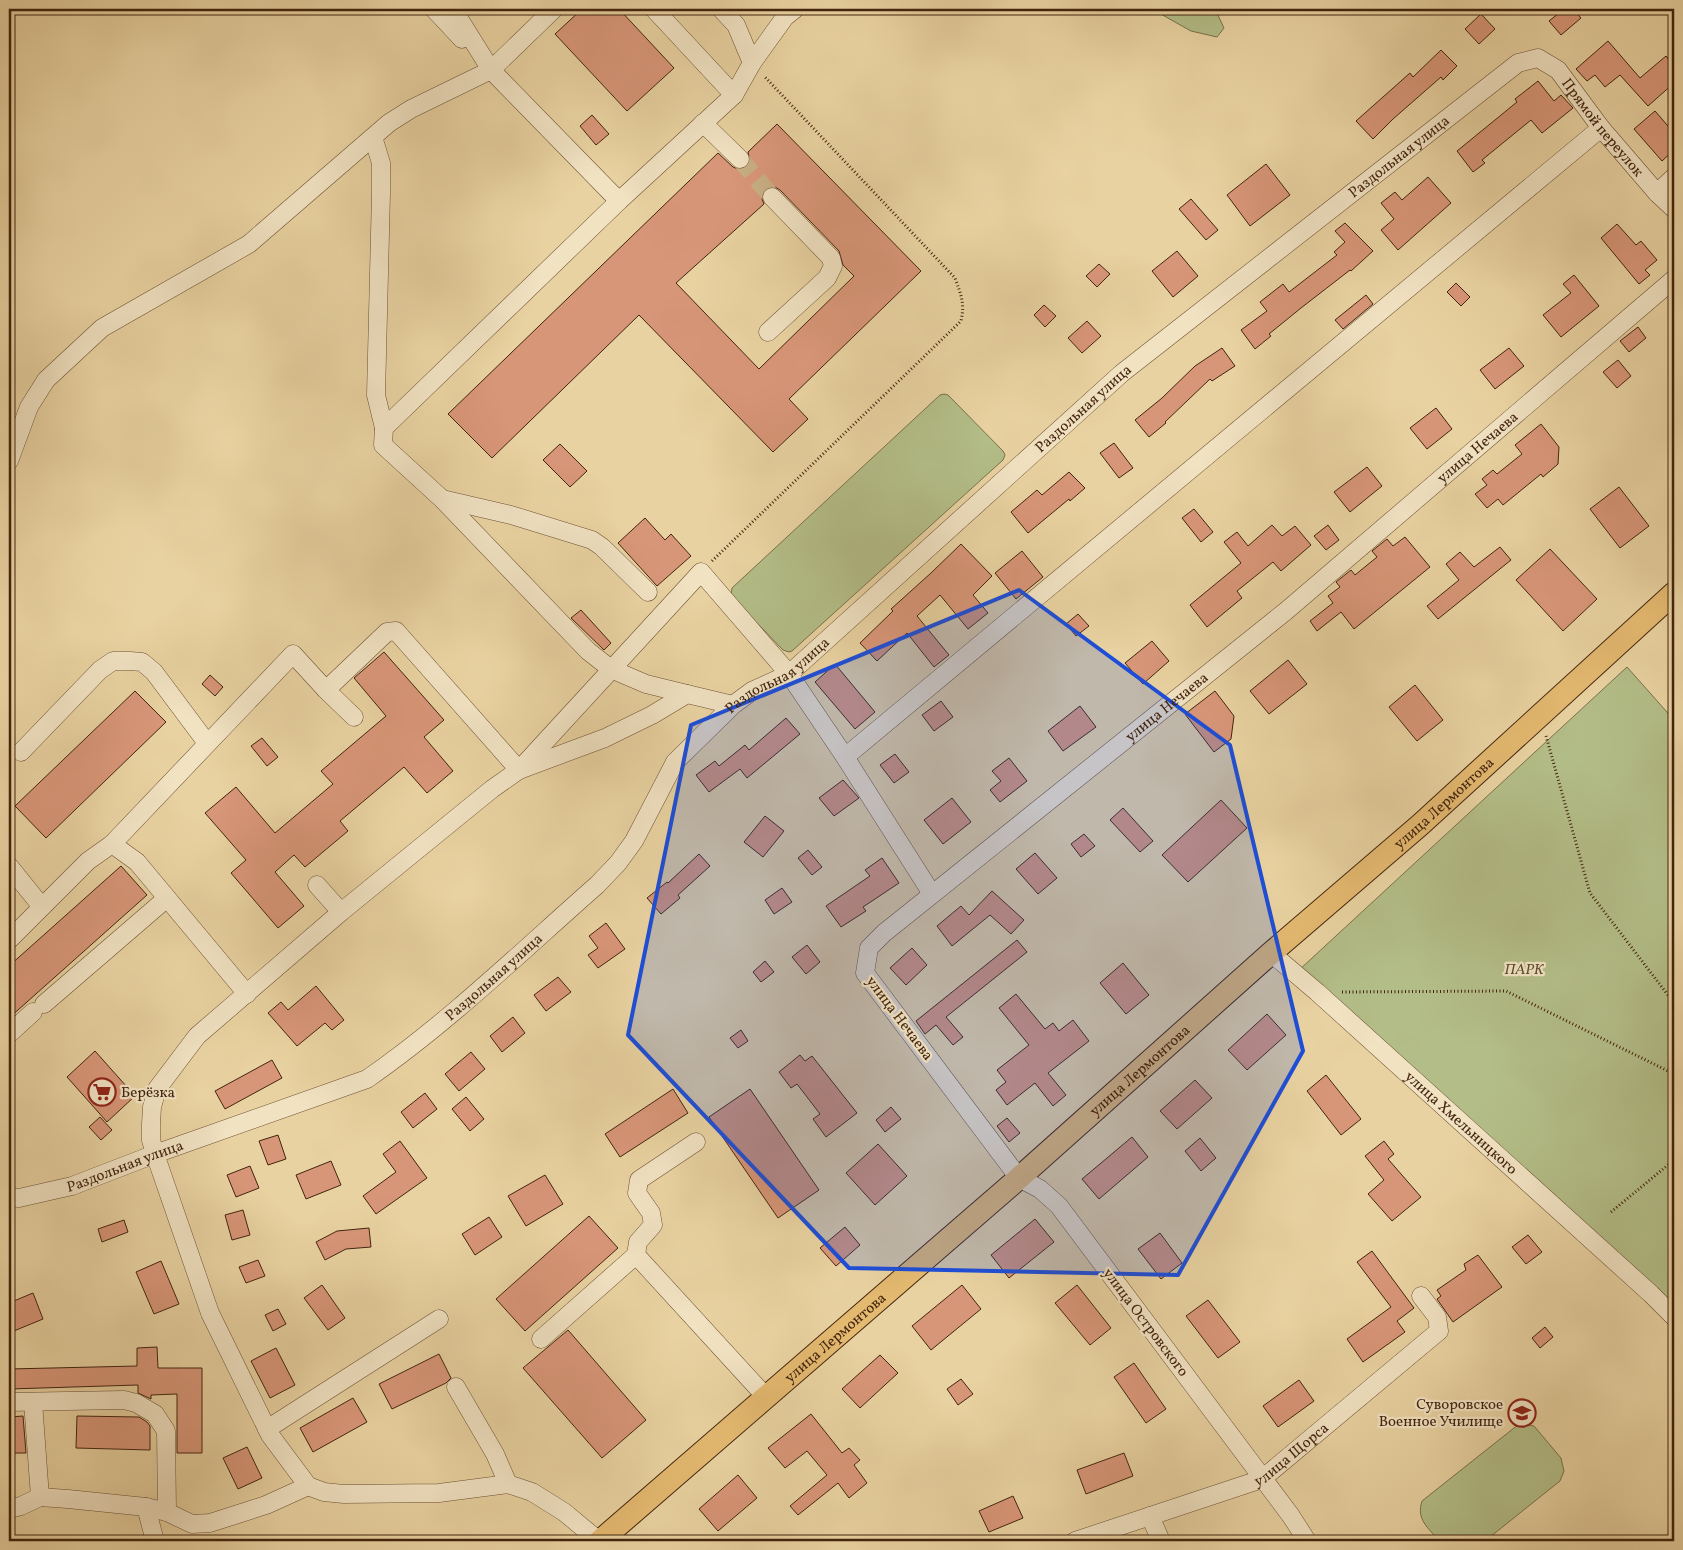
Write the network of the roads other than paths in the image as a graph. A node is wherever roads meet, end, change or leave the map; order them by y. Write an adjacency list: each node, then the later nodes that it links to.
1 (434, 9): 9 (street)
2 (453, 9): 9 (street)
3 (554, 9): 9 (street)
4 (654, 9): 10 (street)
5 (721, 9): 7 (street)
6 (795, 9): 7 (street)
7 (752, 63): 10 (street)
8 (1518, 63): 12 (street, Прямой переулок); 28 (street, Раздольная улица)
9 (491, 70): 13 (street); 18 (street)
10 (734, 95): 11 (street)
11 (703, 123): 14 (street); 18 (street)
12 (1601, 128): 16 (street, Прямой переулок); 35 (street)
13 (373, 137): 22 (street); 23 (street)
14 (740, 160)
15 (1674, 177): 16 (street)
16 (1657, 193): 19 (street, Прямой переулок)
17 (772, 197): 21 (street)
18 (619, 201): 22 (street)
19 (1674, 209)
20 (1674, 279): 40 (street, улица Нечаева)
21 (768, 332)
22 (384, 428): 24 (street)
23 (9, 462)
24 (442, 500): 25 (street); 27 (street)
25 (648, 592)
26 (1674, 593): 45 (main road, улица Лермонтова)
27 (611, 669): 28 (street); 30 (street); 36 (street)
28 (789, 674): 31 (street, Раздольная улица); 35 (street)
29 (326, 690): 32 (street); 33 (street); 36 (street)
30 (687, 694): 31 (street); 36 (street)
31 (734, 705): 49 (street, Раздольная улица)
32 (354, 718)
33 (207, 743): 34 (street); 37 (street)
34 (21, 752)
35 (845, 757): 40 (street)
36 (519, 770): 43 (street)
37 (112, 844): 41 (street); 42 (street)
38 (9, 866): 42 (street)
39 (317, 885): 43 (street)
40 (932, 894): 50 (street, улица Нечаева)
41 (167, 898): 46 (street); 47 (street)
42 (42, 907): 44 (street)
43 (341, 912): 46 (street)
44 (9, 940)
45 (1271, 953): 50 (main road, улица Лермонтова); 54 (street, улица Хмельницкого)
46 (246, 994): 49 (street)
47 (9, 1034)
48 (696, 1142): 52 (street)
49 (154, 1154): 51 (street, Раздольная улица); 61 (street)
50 (1019, 1178): 58 (main road, улица Лермонтова); 62 (street, улица Островского)
51 (9, 1197)
52 (636, 1255): 56 (street); 58 (street)
53 (1421, 1296): 62 (street, улица Щорса)
54 (1674, 1317)
55 (439, 1319): 61 (street)
56 (541, 1339)
57 (456, 1387): 63 (street)
58 (766, 1397): 71 (main road, улица Лермонтова)
59 (9, 1402): 60 (street)
60 (33, 1402): 65 (street); 68 (street)
61 (267, 1429): 64 (street)
62 (1262, 1478): 69 (street, улица Щорса); 74 (street, улица Островского)
63 (508, 1484): 64 (street); 71 (street)
64 (308, 1486): 68 (street)
65 (40, 1497): 66 (street); 67 (street)
66 (146, 1507): 68 (street); 70 (street)
67 (9, 1509)
68 (167, 1512)
69 (1150, 1516): 72 (street, улица Щорса); 73 (street)
70 (155, 1541)
71 (600, 1541)
72 (1075, 1541)
73 (1161, 1541)
74 (1307, 1541)

